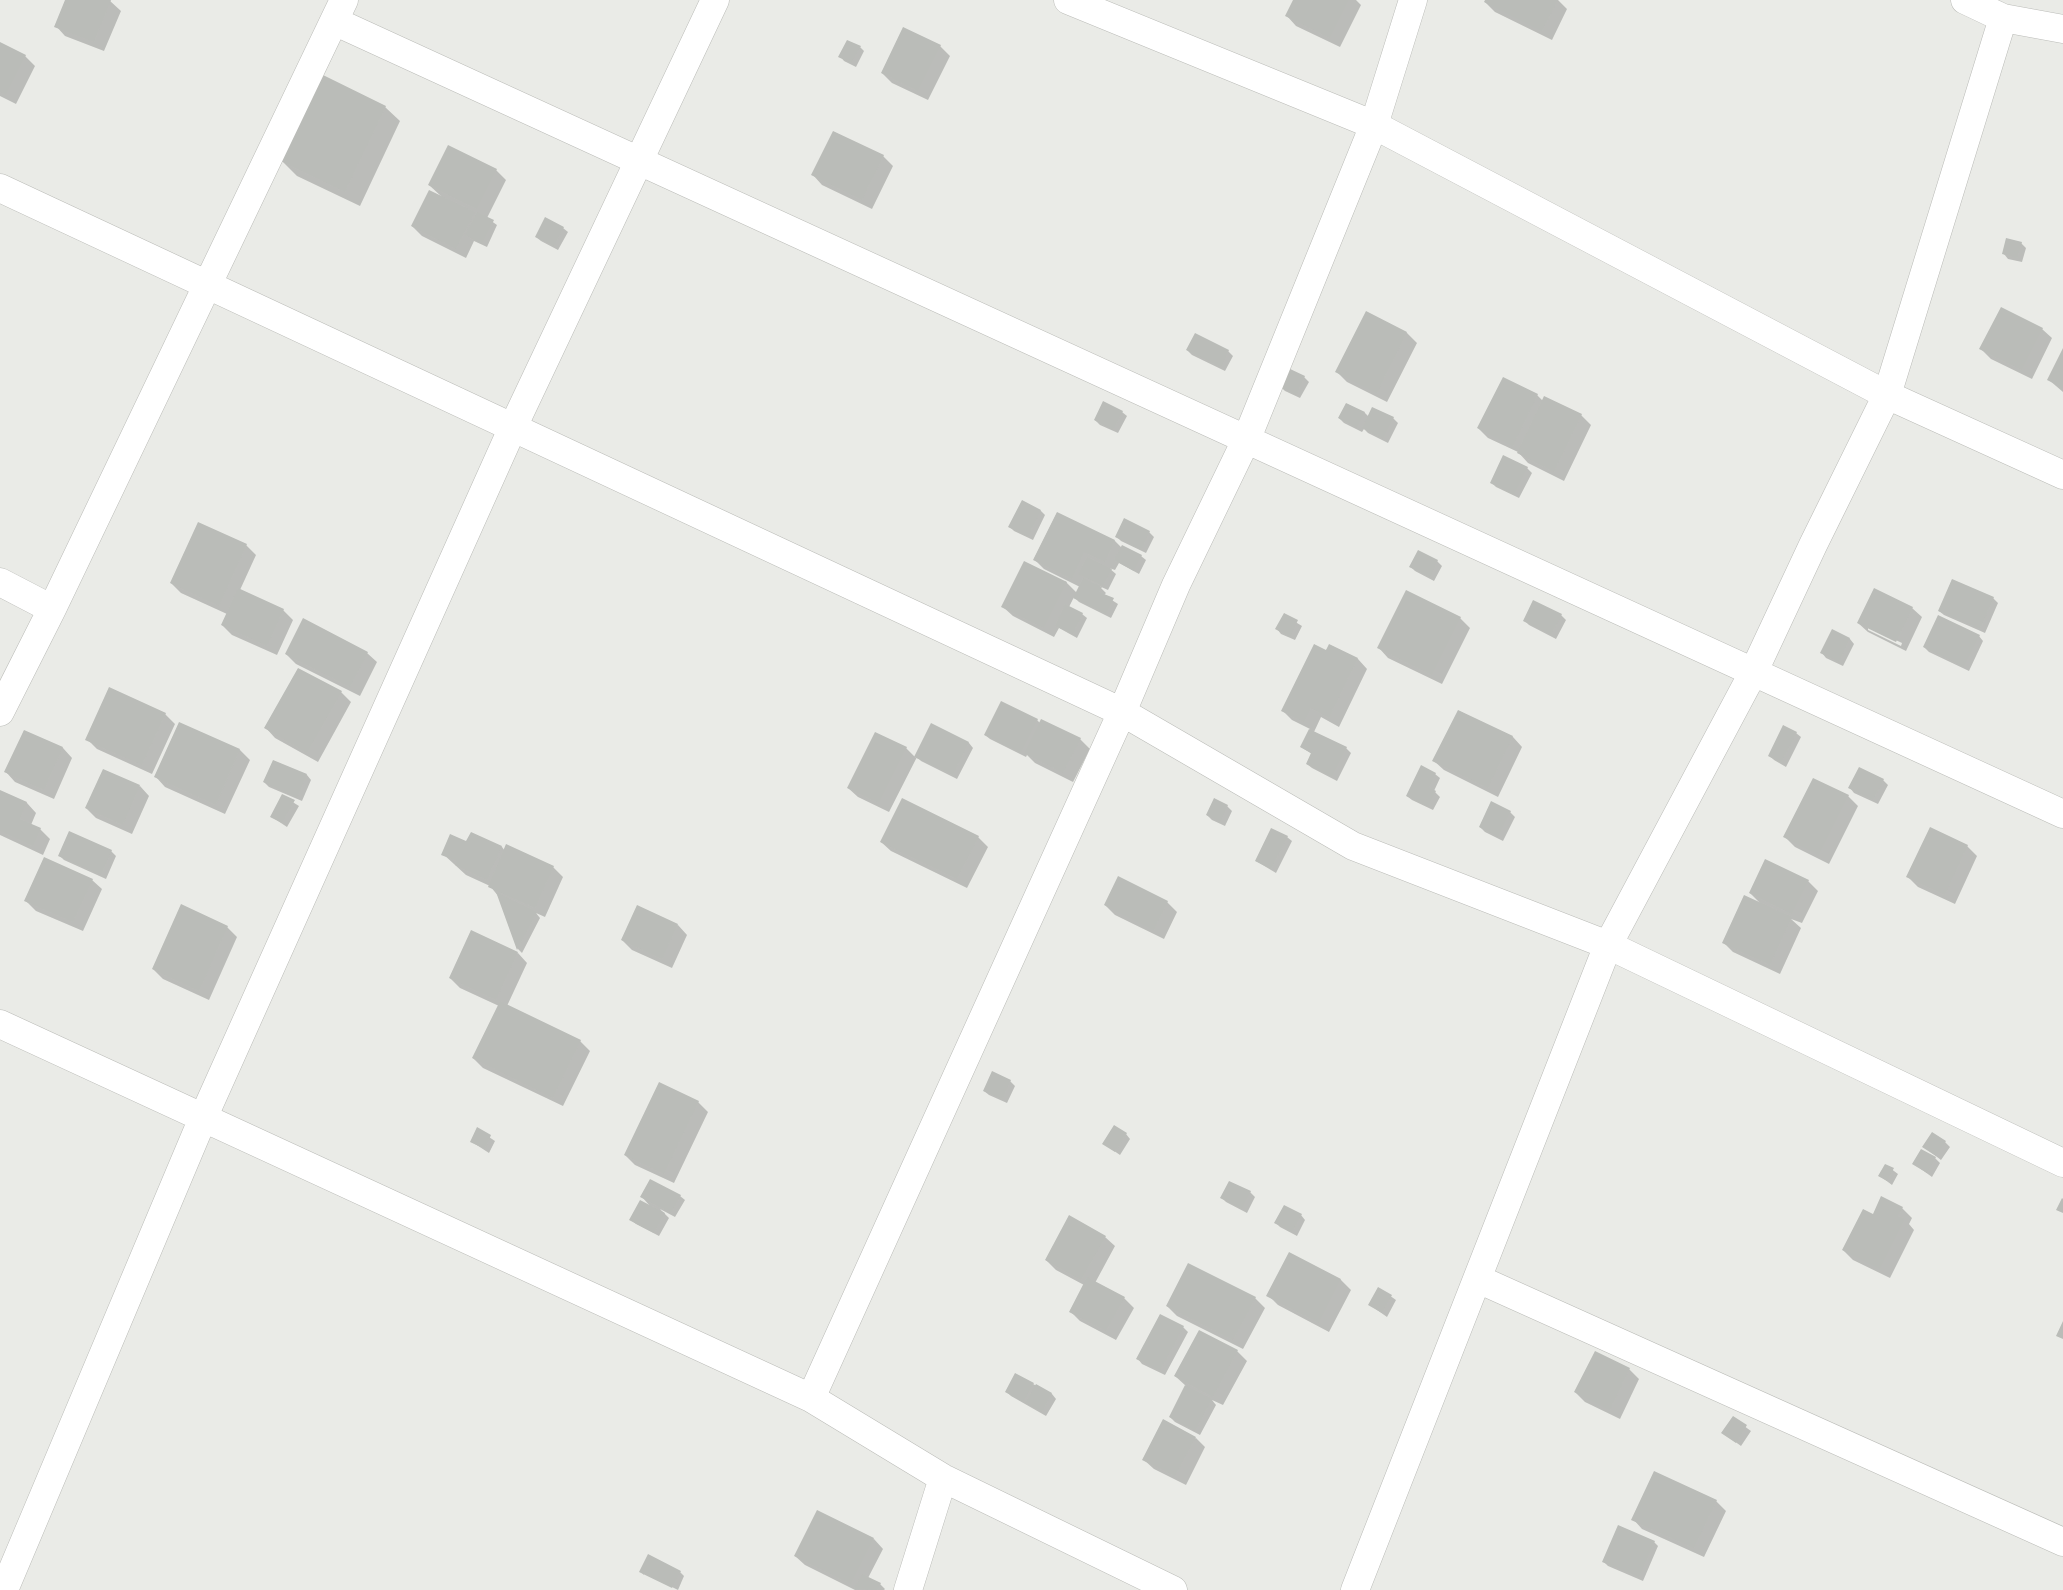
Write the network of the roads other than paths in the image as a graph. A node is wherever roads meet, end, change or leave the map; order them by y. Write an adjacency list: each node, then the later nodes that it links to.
1 (715, 0): 9 (street)
2 (1068, 0): 8 (street)
3 (1413, 0): 8 (street)
4 (1965, 0): 6 (street)
5 (339, 10): 9 (street); 11 (street)
6 (2003, 18): 7 (street); 12 (street)
7 (2063, 29)
8 (1374, 125): 12 (street); 14 (street)
9 (640, 160): 13 (street); 14 (street)
10 (0, 188): 11 (street)
11 (207, 284): 13 (street); 17 (street)
12 (1887, 395): 15 (street); 18 (street)
13 (513, 427): 20 (street); 24 (street)
14 (1247, 438): 18 (street); 20 (street)
15 (2063, 475)
16 (0, 582): 17 (street)
17 (52, 608): 19 (street)
18 (1754, 671): 21 (street); 22 (street)
19 (0, 712)
20 (1122, 712): 22 (street); 27 (street)
21 (2063, 814)
22 (1608, 945): 25 (street); 26 (street)
23 (0, 1024): 24 (street)
24 (204, 1118): 27 (street); 30 (street)
25 (2063, 1163)
26 (1478, 1279): 29 (street); 33 (street)
27 (811, 1398): 28 (street)
28 (943, 1478): 31 (street); 32 (street)
29 (2063, 1542)
30 (4, 1590)
31 (908, 1590)
32 (1173, 1590)
33 (1355, 1590)

